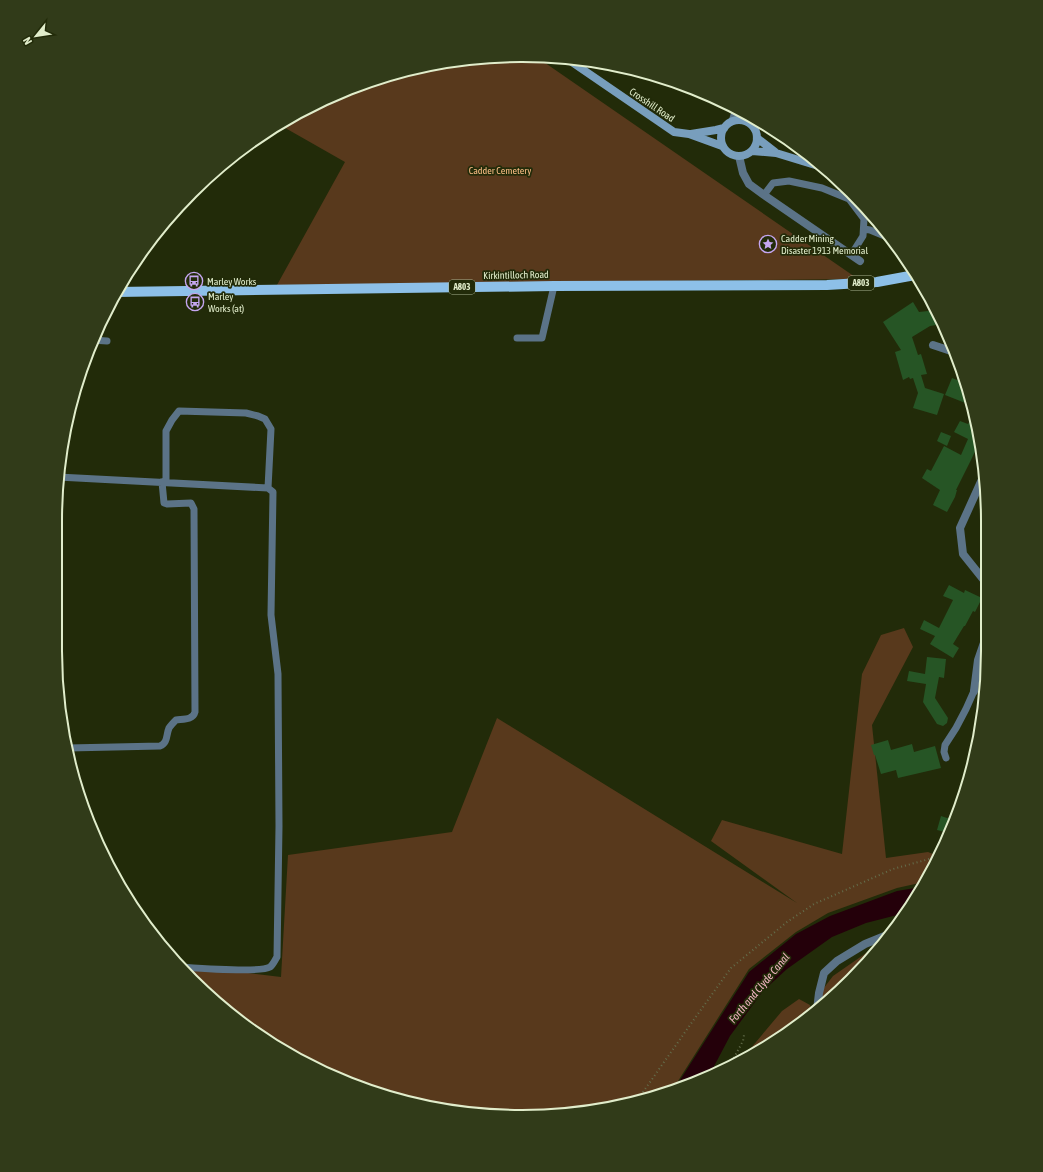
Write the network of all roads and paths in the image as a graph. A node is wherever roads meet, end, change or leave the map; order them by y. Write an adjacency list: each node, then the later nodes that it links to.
1 (577, 66): 7 (main road, Crosshill Road)
2 (734, 114): 4 (lane)
3 (744, 120): 4 (main road)
4 (732, 121): 6 (main road)
5 (753, 125): 8 (main road)
6 (724, 128): 7 (main road, Crosshill Road); 9 (main road)
7 (689, 134): 9 (main road, Crosshill Road)
8 (757, 138): 10 (main road); 11 (main road)
9 (722, 146): 12 (main road)
10 (752, 151): 11 (main road); 12 (main road)
11 (776, 153): 13 (main road)
12 (739, 156): 14 (street)
13 (808, 163)
14 (764, 195): 15 (lane); 19 (street)
15 (847, 198)
16 (861, 212): 17 (lane)
17 (864, 230): 18 (lane); 19 (lane)
18 (879, 234)
19 (851, 255): 20 (street)
20 (860, 261)
21 (910, 276): 22 (main road, Kirkintilloch Road / A803)
22 (554, 286): 23 (main road, Kirkintilloch Road / A803); 24 (lane)
23 (124, 292)
24 (517, 338)
25 (99, 340): 26 (lane)
26 (107, 341)
27 (933, 346): 28 (street)
28 (948, 350)
29 (64, 477): 30 (lane)
30 (164, 482): 32 (lane); 32 (lane); 36 (lane)
31 (979, 485): 33 (street)
32 (268, 488): 40 (lane)
33 (981, 576)
34 (981, 651): 35 (street)
35 (974, 691): 37 (lane)
36 (73, 748)
37 (946, 758)
38 (931, 858): 44 (path)
39 (879, 938): 41 (street)
40 (190, 968)
41 (818, 1001)
42 (744, 1035): 43 (path)
43 (733, 1058)
44 (642, 1093)

